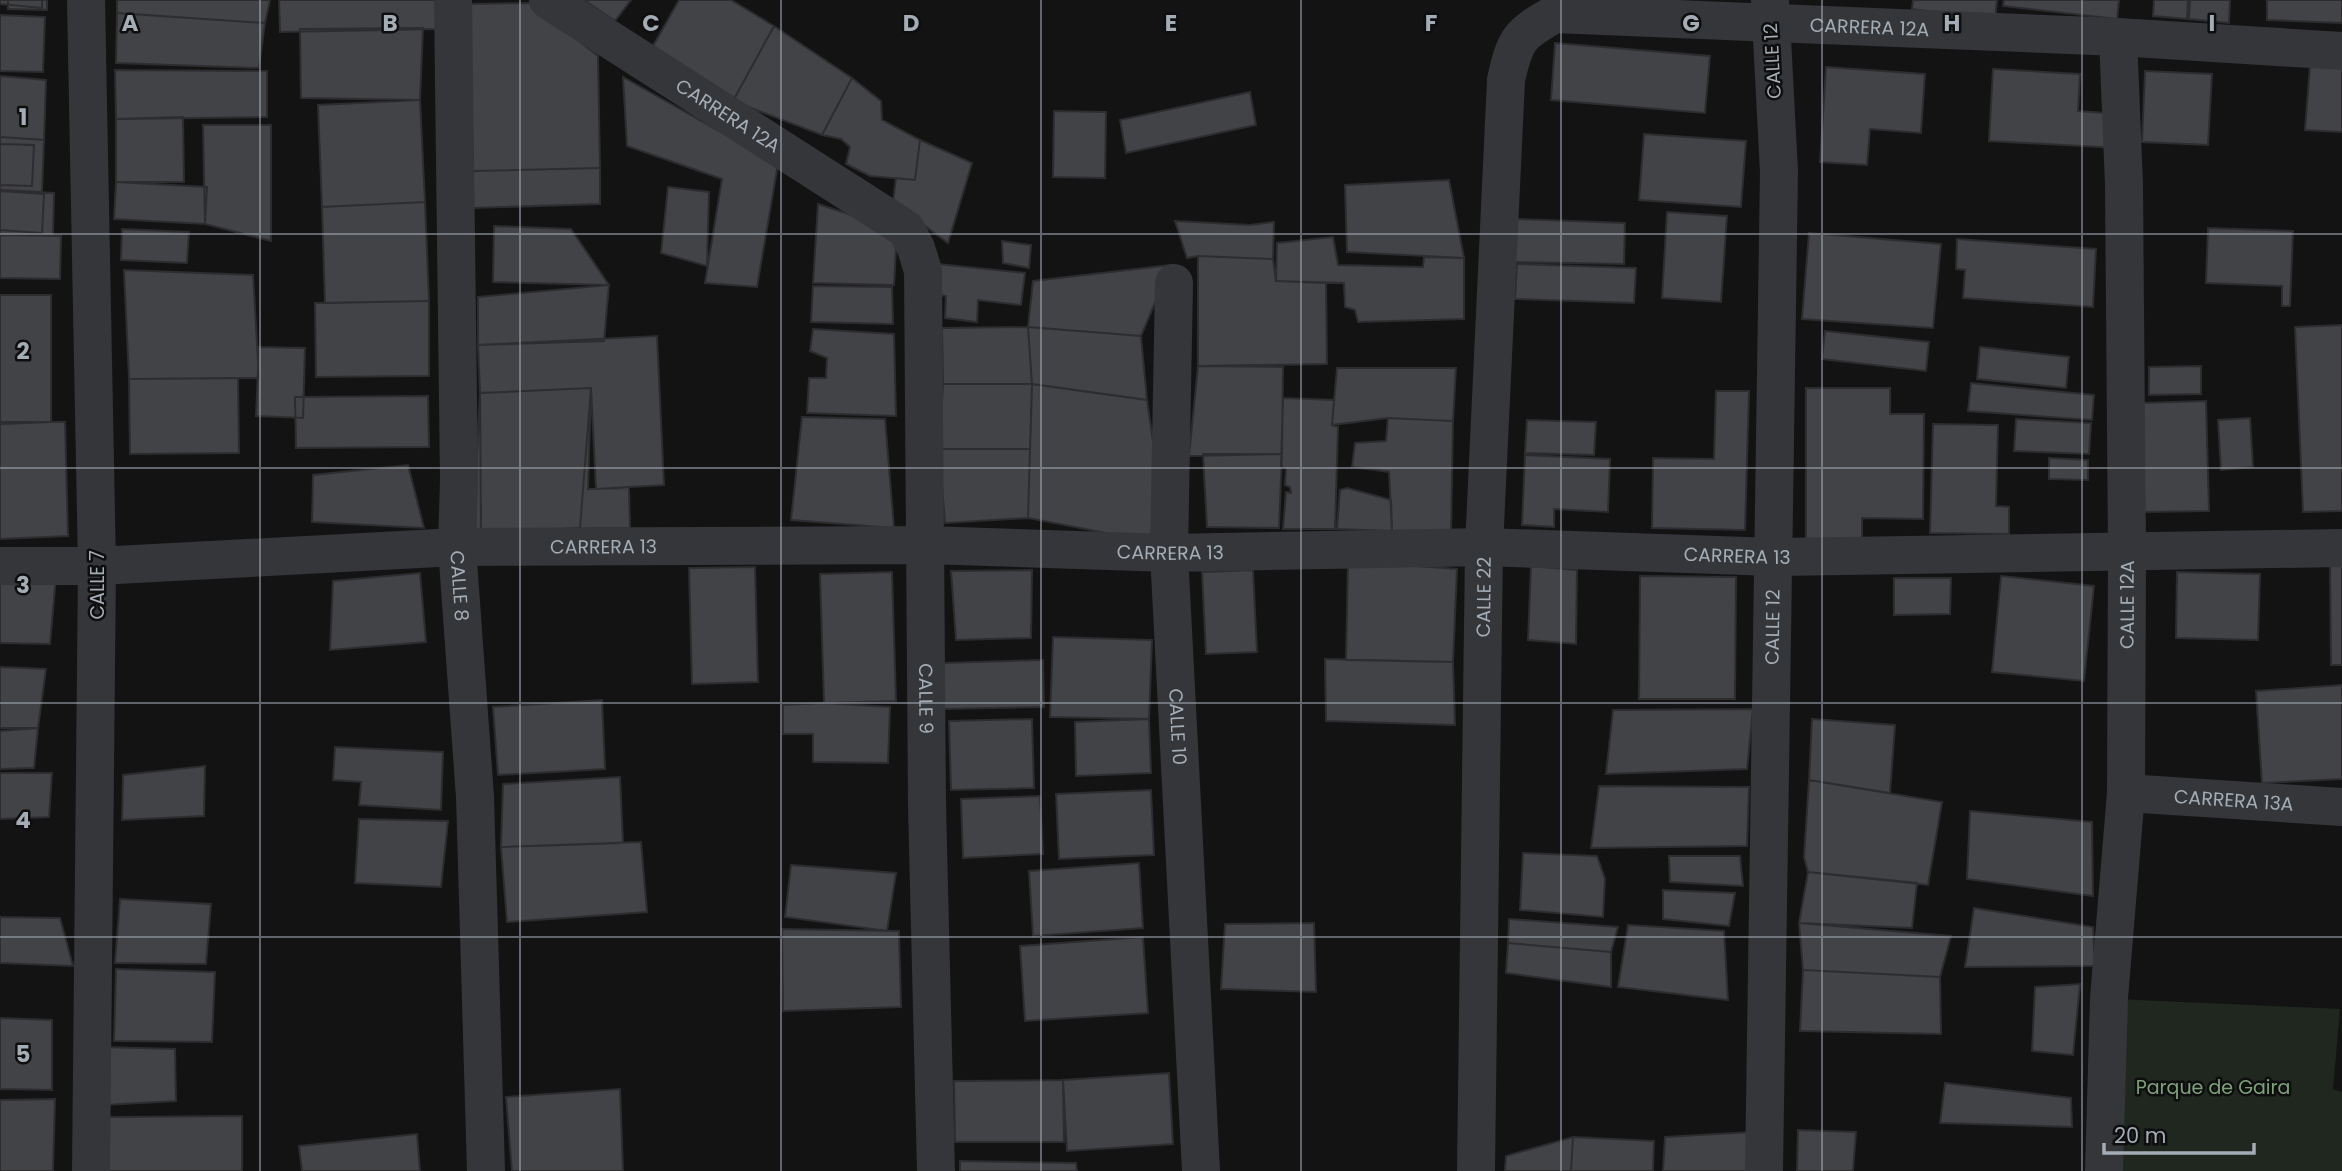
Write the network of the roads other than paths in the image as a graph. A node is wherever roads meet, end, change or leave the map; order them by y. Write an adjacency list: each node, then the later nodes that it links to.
1 (86, 0): 18 (street, CALLE 7)
2 (453, 0): 11 (street, CALLE 8)
3 (548, 0): 8 (street, CARRERA 12A)
4 (1769, 11): 5 (street, CARRERA 12A); 6 (street, CARRERA 12A); 16 (street, CALLE 12)
5 (1527, 29): 12 (street, CALLE 22)
6 (2118, 37): 7 (street, CARRERA 12A); 14 (street, CALLE 12A)
7 (2342, 51)
8 (906, 229): 10 (street, CALLE 9)
9 (1174, 283): 15 (street, CALLE 10)
10 (926, 545): 11 (street, CARRERA 13); 15 (street, CARRERA 13); 23 (street, CALLE 9)
11 (457, 547): 18 (street, CARRERA 13); 22 (street, CALLE 8)
12 (1484, 548): 15 (street, CARRERA 13); 16 (street, CARRERA 13); 25 (street, CALLE 22)
13 (2342, 548): 14 (street, CARRERA 13)
14 (2127, 552): 16 (street, CARRERA 13); 19 (street, CALLE 12A)
15 (1169, 553): 24 (street, CALLE 10)
16 (1775, 557): 26 (street, CALLE 12)
17 (0, 566): 18 (street, CARRERA 13)
18 (97, 566): 21 (street, CALLE 7)
19 (2126, 793): 20 (street, CARRERA 13A); 27 (street, CALLE 12A)
20 (2342, 807)
21 (91, 1171)
22 (486, 1171)
23 (936, 1171)
24 (1201, 1171)
25 (1476, 1171)
26 (1764, 1171)
27 (2104, 1171)

